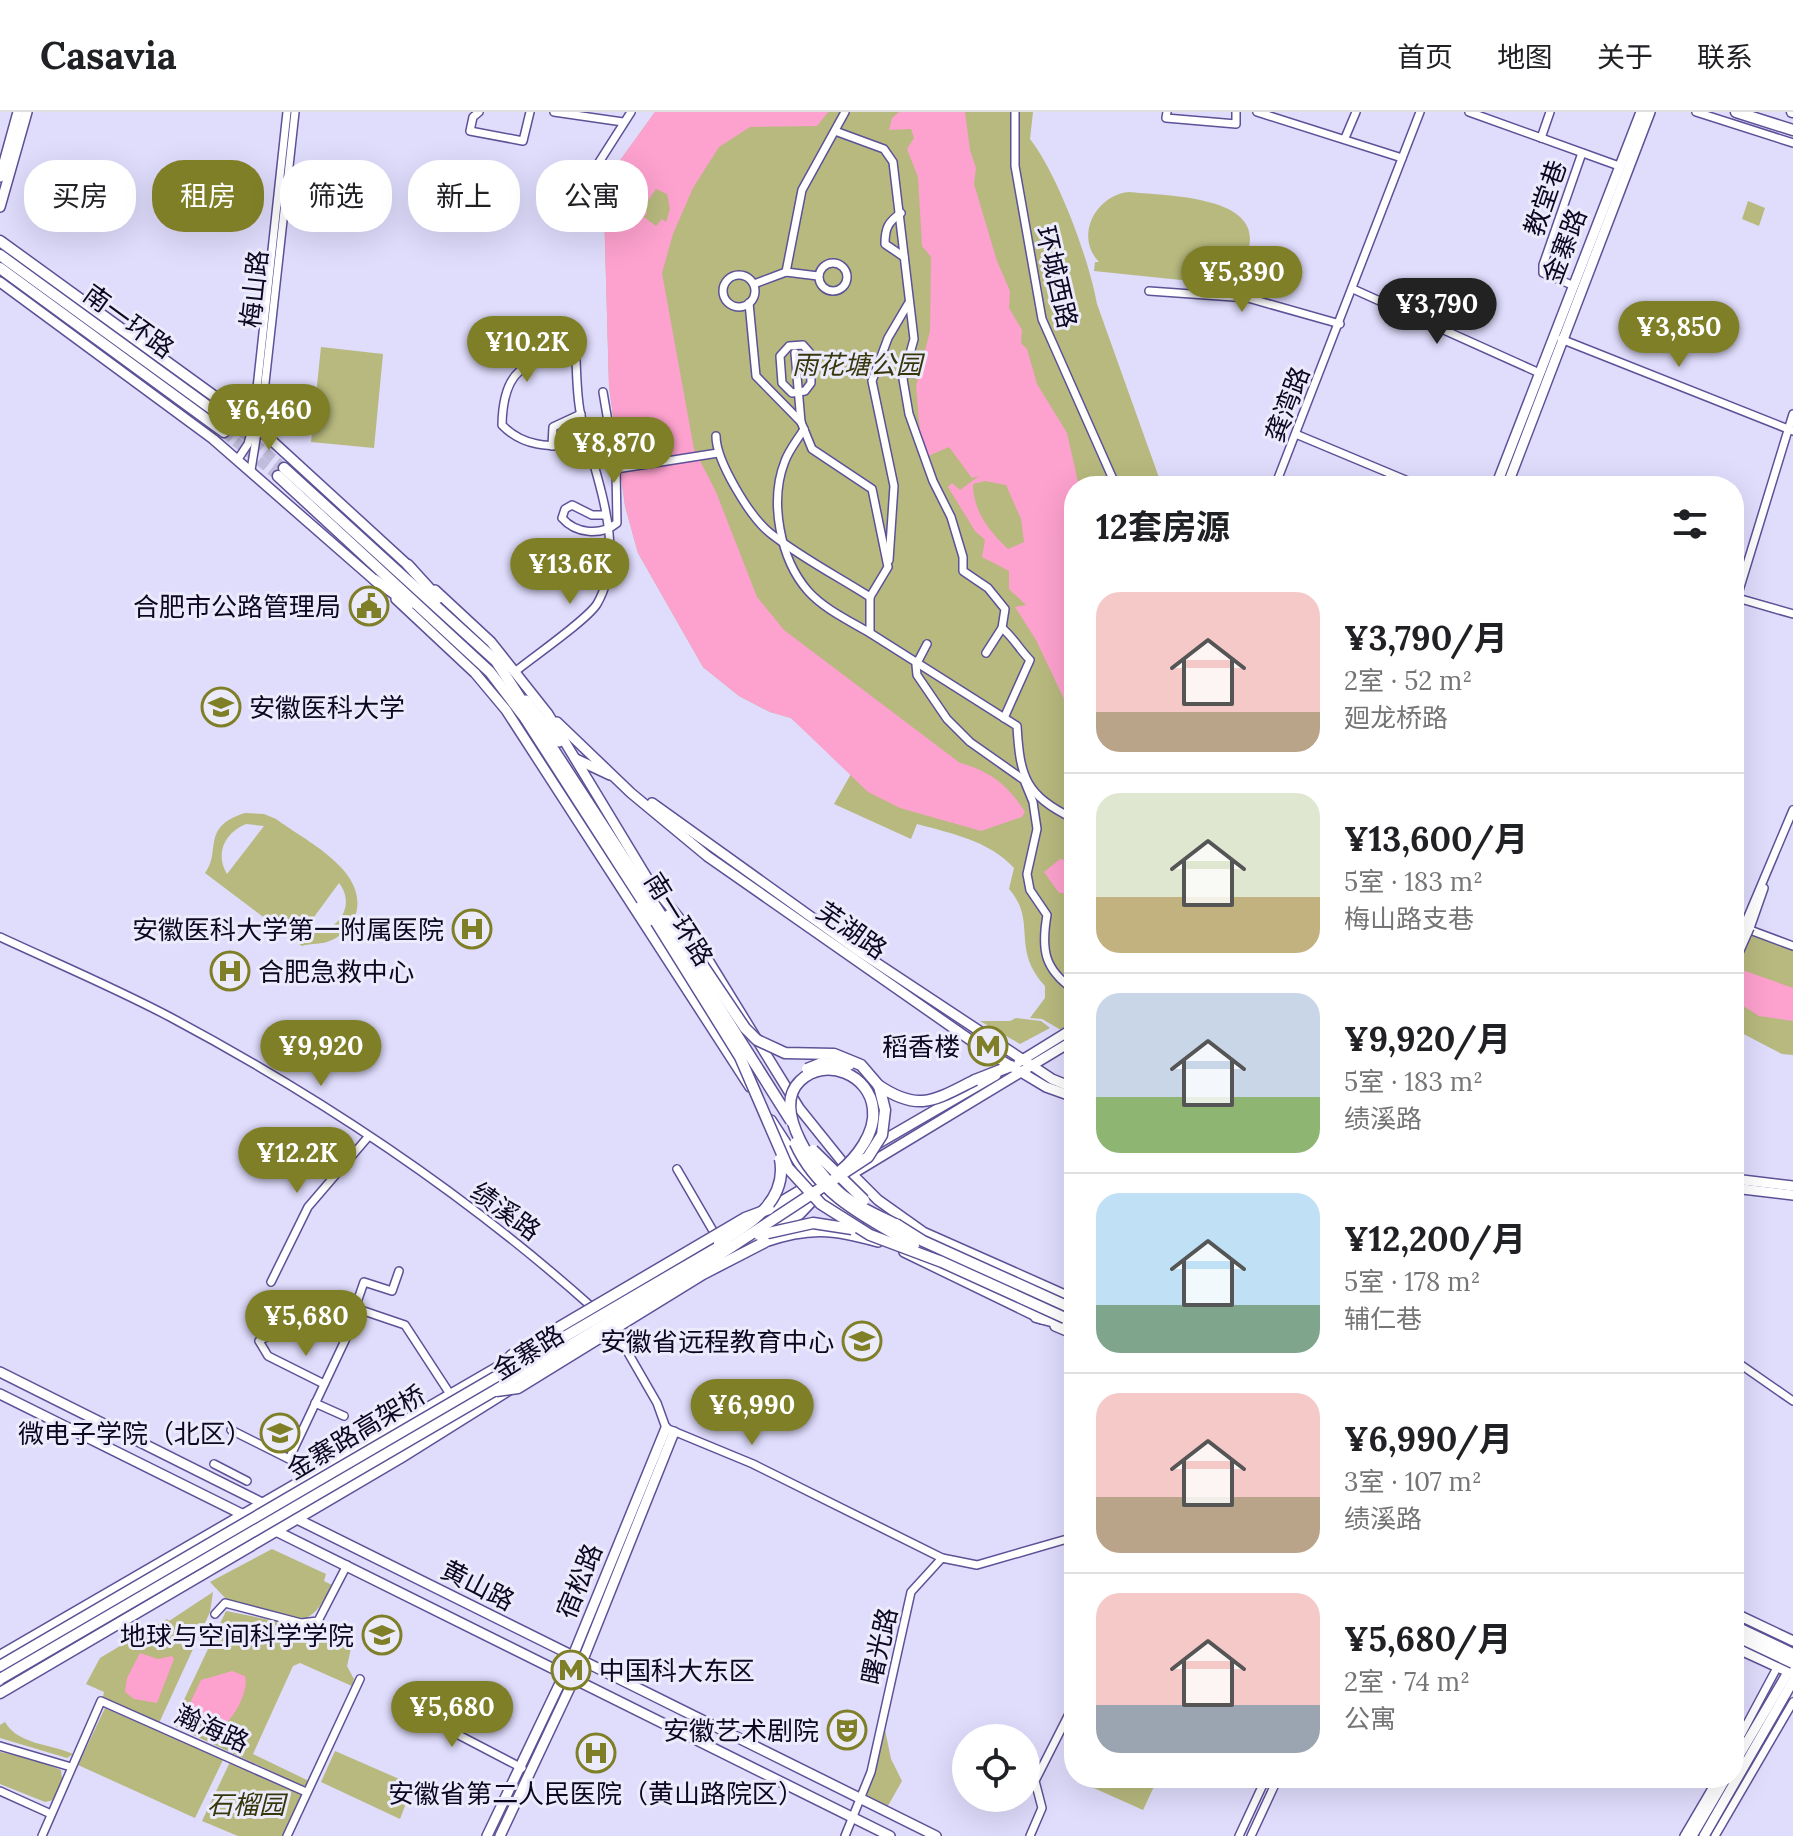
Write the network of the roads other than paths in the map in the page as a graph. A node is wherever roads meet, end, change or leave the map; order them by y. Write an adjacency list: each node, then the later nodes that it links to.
1 (18, 112): 34 (main road)
2 (27, 112): 35 (main road)
3 (287, 112): 60 (street, 梅山路)
4 (295, 112): 60 (street, 梅山路)
5 (479, 112): 6 (street)
6 (530, 112)
7 (554, 112): 23 (street)
8 (631, 112): 23 (street)
9 (845, 112): 26 (street)
10 (1015, 112): 70 (street, 环城西路)
11 (1167, 112): 12 (street)
12 (1236, 112)
13 (1257, 112): 27 (street)
14 (1356, 112): 27 (street)
15 (1420, 112): 31 (street, 龚湾路)
16 (1469, 112): 24 (street)
17 (1500, 112): 24 (street)
18 (1550, 112): 28 (street)
19 (1641, 112): 33 (main road, 金寨路)
20 (1650, 112): 52 (main road, 金寨路)
21 (1696, 112): 29 (street)
22 (1736, 112): 25 (highway)
23 (623, 122): 32 (street)
24 (1497, 122): 28 (street)
25 (1793, 130)
26 (835, 131): 36 (street); 41 (street)
27 (1345, 138): 31 (street)
28 (1541, 138): 30 (street)
29 (1793, 143)
30 (1582, 153): 33 (street); 45 (street, 教堂巷)
31 (1402, 158): 46 (street, 龚湾路)
32 (600, 160)
33 (1619, 166): 45 (main road, 金寨路)
34 (0, 177)
35 (0, 207)
36 (901, 213): 39 (street); 39 (street)
37 (0, 241): 48 (highway)
38 (0, 254): 40 (highway, 南一环路); 48 (main road)
39 (904, 257): 49 (street)
40 (0, 268)
41 (786, 272): 42 (street); 44 (street)
42 (818, 276): 42 (street)
43 (0, 282): 67 (main road)
44 (754, 284): 50 (street); 50 (street)
45 (1572, 285): 52 (main road, 金寨路)
46 (1353, 289): 51 (street, 龚湾路); 54 (street)
47 (1149, 291): 51 (street)
48 (76, 297): 60 (highway)
49 (909, 302): 79 (street); 85 (street)
50 (749, 303): 59 (street)
51 (1340, 324): 62 (street, 龚湾路)
52 (1558, 338): 61 (street); 73 (main road, 金寨路); 74 (main road, 金寨路)
53 (795, 353): 56 (street)
54 (1535, 371)
55 (603, 392): 68 (street)
56 (798, 393): 56 (street); 59 (street)
57 (581, 414): 64 (street); 64 (street); 65 (street)
58 (1793, 414): 61 (street)
59 (802, 426): 77 (street); 79 (street)
60 (256, 427): 67 (street, 梅山路); 69 (street, 梅山路); 78 (main road)
61 (1790, 430): 80 (street)
62 (1298, 435): 71 (street, 龚湾路); 72 (street)
63 (716, 436): 66 (street)
64 (552, 446): 65 (street)
65 (589, 446): 75 (street)
66 (718, 453): 68 (street); 77 (street)
67 (238, 459): 69 (main road)
68 (616, 469): 76 (street)
69 (251, 470): 81 (main road)
70 (1112, 476)
71 (1280, 476)
72 (1396, 476)
73 (1500, 476)
74 (1510, 476)
75 (605, 515): 76 (street); 76 (street)
76 (608, 530): 93 (street)
77 (783, 540): 82 (street); 88 (street)
78 (408, 565): 87 (highway); 93 (main road)
79 (888, 567): 82 (street)
80 (1744, 570)
81 (375, 580): 86 (highway); 104 (main road)
82 (870, 597): 88 (street)
83 (1744, 600): 84 (street)
84 (1793, 614)
85 (1002, 628): 90 (street); 95 (street)
86 (445, 629): 87 (highway, 南一环路); 103 (highway, 南一环路)
87 (468, 633): 91 (highway, 南一环路)
88 (870, 633): 92 (street)
89 (927, 644): 92 (street)
90 (986, 653)
91 (496, 661): 96 (main road); 103 (highway, 南一环路)
92 (916, 665): 95 (street); 98 (street)
93 (516, 671): 94 (main road)
94 (548, 714): 96 (main road); 97 (main road, 芜湖路)
95 (1004, 718): 98 (street)
96 (572, 757): 97 (main road); 102 (main road)
97 (619, 779): 114 (main road, 芜湖路)
98 (1024, 780): 100 (street); 111 (street)
99 (1793, 810): 105 (street)
100 (1064, 812)
101 (1793, 822): 105 (street)
102 (623, 834): 103 (main road); 122 (main road)
103 (632, 876): 104 (highway, 南一环路); 104 (highway)
104 (659, 921): 118 (main road); 120 (highway, 南一环路, bridge); 130 (highway, 南一环路, bridge); 137 (highway, bridge)
105 (1747, 927): 107 (street, bridge); 108 (street, bridge)
106 (1744, 928): 110 (street)
107 (1744, 932)
108 (1744, 936)
109 (0, 937): 119 (street, 绩溪路)
110 (1793, 946)
111 (1064, 983)
112 (1064, 1034): 114 (main road, 金寨路)
113 (1064, 1046): 115 (main road, 金寨路)
114 (1016, 1063): 115 (main road, 芜湖路); 122 (main road, 金寨路); 135 (highway, bridge)
115 (1027, 1070): 116 (main road, 芜湖路); 117 (main road, 芜湖路); 122 (main road, 金寨路)
116 (1064, 1084)
117 (1064, 1091)
118 (770, 1119): 124 (main road); 129 (main road)
119 (368, 1137): 139 (street); 144 (street, 绩溪路)
120 (779, 1153): 131 (highway, 南一环路, bridge); 136 (highway, bridge)
121 (677, 1169): 132 (street)
122 (848, 1170): 124 (highway); 127 (main road, 金寨路); 140 (main road)
123 (1744, 1180): 125 (main road)
124 (811, 1184): 127 (main road); 129 (highway)
125 (1793, 1186)
126 (1744, 1189): 128 (main road)
127 (819, 1194): 134 (main road); 147 (main road, 金寨路)
128 (1793, 1195)
129 (769, 1209): 132 (highway); 152 (highway, bridge)
130 (899, 1226): 136 (highway, 金寨路高架桥, bridge); 141 (highway, 南一环路, bridge)
131 (870, 1235): 135 (highway, 南一环路, bridge); 137 (highway, bridge)
132 (717, 1239): 144 (highway)
133 (765, 1242): 134 (main road); 155 (highway, bridge)
134 (896, 1248): 146 (main road)
135 (942, 1262): 142 (highway, 南一环路, bridge)
136 (690, 1263): 152 (highway, 金寨路高架桥, bridge)
137 (707, 1263): 155 (highway, 金寨路高架桥, bridge)
138 (399, 1271): 143 (street)
139 (271, 1282)
140 (1064, 1306)
141 (1064, 1306)
142 (1064, 1307)
143 (355, 1308): 153 (street); 157 (street)
144 (595, 1311): 147 (street, 绩溪路); 157 (highway)
145 (1064, 1312): 146 (highway)
146 (1036, 1317): 148 (main road)
147 (612, 1325): 154 (main road, 金寨路); 162 (street, 绩溪路)
148 (1064, 1330)
149 (278, 1331): 153 (street)
150 (1744, 1367): 158 (street)
151 (0, 1372): 165 (main road, 黄山路)
152 (489, 1379): 181 (highway, 金寨路高架桥, bridge)
153 (324, 1384): 159 (street)
154 (515, 1386): 167 (highway, 金寨路)
155 (494, 1391): 185 (highway, 金寨路高架桥, bridge)
156 (0, 1394): 166 (main road, 黄山路)
157 (450, 1394): 165 (highway)
158 (1793, 1401)
159 (315, 1403): 160 (street); 161 (street)
160 (344, 1416)
161 (231, 1430)
162 (670, 1430): 170 (street); 180 (main road, 宿松路)
163 (214, 1464): 164 (street)
164 (247, 1481)
165 (263, 1503): 166 (highway); 167 (main road, 黄山路)
166 (244, 1515): 168 (main road, 黄山路); 179 (highway)
167 (295, 1518): 168 (highway, 金寨路); 180 (main road, 黄山路)
168 (277, 1531): 171 (main road, 黄山路); 188 (highway, 金寨路)
169 (1064, 1540): 170 (street)
170 (942, 1558): 207 (street, 曙光路)
171 (347, 1565): 172 (street); 184 (main road, 黄山路)
172 (214, 1616)
173 (1744, 1618): 175 (main road)
174 (1744, 1631): 178 (highway, bridge)
175 (1792, 1640): 182 (street)
176 (1744, 1641): 183 (highway, bridge)
177 (1744, 1652): 182 (main road)
178 (1793, 1654)
179 (0, 1656)
180 (577, 1660): 184 (main road, 宿松路); 207 (main road, 黄山路)
181 (0, 1666)
182 (1777, 1667): 183 (main road); 191 (street)
183 (1792, 1671): 193 (main road); 194 (main road)
184 (569, 1678): 196 (main road, 宿松路); 197 (main road, 宿松路); 209 (main road, 黄山路)
185 (0, 1679)
186 (360, 1679): 206 (street)
187 (468, 1690): 196 (street)
188 (0, 1693)
189 (1793, 1702): 198 (street)
190 (1064, 1724): 217 (street)
191 (1744, 1729)
192 (0, 1746): 195 (street)
193 (1744, 1748)
194 (1744, 1761)
195 (71, 1767): 206 (street, 瀚海路); 208 (street)
196 (520, 1767): 197 (street); 212 (main road, 宿松路)
197 (530, 1772): 213 (main road, 宿松路)
198 (1744, 1786)
199 (1261, 1788): 218 (street)
200 (1273, 1788): 219 (street)
201 (1712, 1788): 220 (street)
202 (1720, 1788): 221 (main road)
203 (1730, 1788): 222 (main road)
204 (1743, 1788): 223 (street)
205 (0, 1791): 208 (street)
206 (306, 1792): 211 (street)
207 (861, 1799): 209 (street, 曙光路); 216 (main road, 黄山路)
208 (51, 1814): 210 (street)
209 (853, 1818): 214 (street, 曙光路); 215 (main road, 黄山路)
210 (42, 1836)
211 (287, 1836)
212 (487, 1836)
213 (500, 1836)
214 (845, 1836)
215 (890, 1836)
216 (936, 1836)
217 (1030, 1836)
218 (1239, 1836)
219 (1251, 1836)
220 (1684, 1836)
221 (1692, 1836)
222 (1704, 1836)
223 (1715, 1836)

